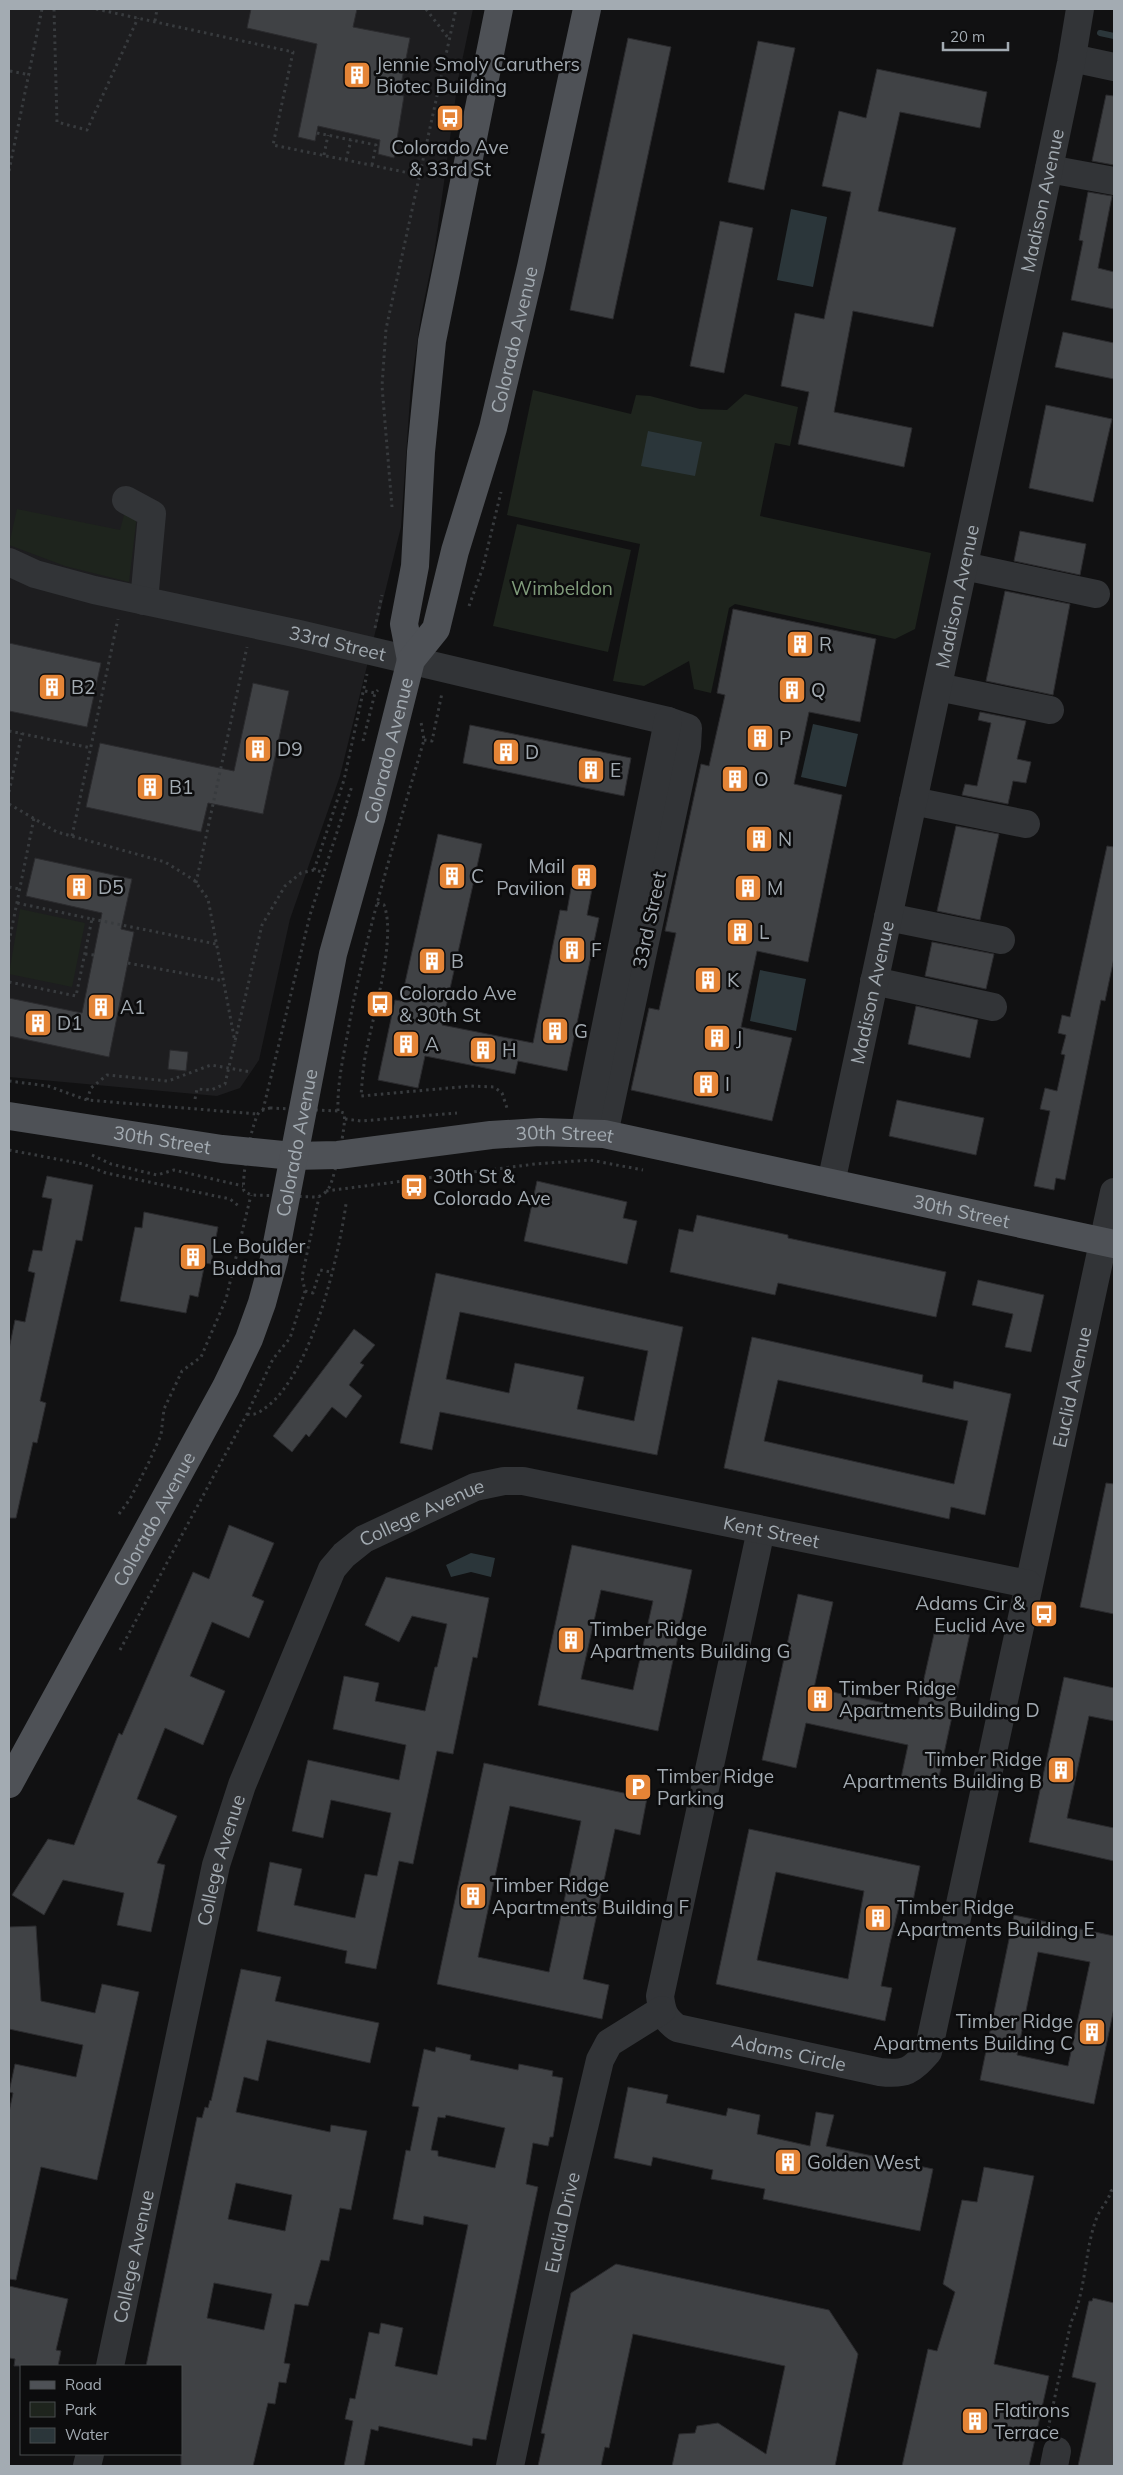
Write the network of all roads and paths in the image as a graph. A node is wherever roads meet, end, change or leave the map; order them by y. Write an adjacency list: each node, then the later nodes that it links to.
1 (42, 9): 16 (path)
2 (54, 9): 10 (path)
3 (96, 9): 10 (path)
4 (157, 9): 11 (path)
5 (426, 9): 12 (path)
6 (456, 9): 12 (path)
7 (499, 9): 36 (main road, Colorado Avenue)
8 (586, 9): 36 (main road, Colorado Avenue)
9 (1080, 9): 13 (street, Madison Avenue)
10 (138, 18): 11 (path)
11 (155, 21): 20 (path)
12 (449, 40): 25 (path)
13 (1072, 58): 14 (street); 23 (street, Madison Avenue)
14 (1114, 67)
15 (10, 71): 16 (path)
16 (30, 75): 24 (path)
17 (317, 133): 18 (path)
18 (328, 135): 19 (path); 20 (path)
19 (351, 140): 21 (path); 22 (path)
20 (324, 155): 21 (path)
21 (346, 160): 22 (path)
22 (372, 165): 25 (path)
23 (1049, 169): 26 (street); 30 (street, Madison Avenue)
24 (9, 171)
25 (420, 175): 28 (path)
26 (1114, 181)
27 (126, 500): 33 (street)
28 (392, 512)
29 (9, 562): 33 (street, 33rd Street)
30 (964, 566): 32 (street); 37 (street, Madison Avenue)
31 (384, 586): 35 (path)
32 (1096, 594)
33 (134, 599): 35 (street, 33rd Street); 43 (path)
34 (248, 642): 53 (path)
35 (370, 651): 36 (street, 33rd Street)
36 (411, 660): 85 (street, 33rd Street); 88 (main road, Colorado Avenue)
37 (938, 687): 38 (street); 46 (street, Madison Avenue)
38 (1050, 710)
39 (9, 731): 40 (path)
40 (22, 733): 43 (path); 45 (path)
41 (424, 740): 57 (path)
42 (362, 747): 51 (path)
43 (91, 748): 50 (path)
44 (353, 783): 52 (path)
45 (9, 792)
46 (913, 801): 49 (street); 58 (street, Madison Avenue)
47 (9, 804): 48 (path)
48 (34, 818): 50 (path); 55 (path)
49 (1026, 824)
50 (72, 836): 53 (path)
51 (314, 870): 52 (path); 70 (path)
52 (323, 872): 78 (path)
53 (196, 883): 62 (path)
54 (9, 886): 55 (path)
55 (20, 889): 56 (path)
56 (17, 903): 59 (path); 61 (path)
57 (377, 903): 77 (path); 79 (path)
58 (888, 917): 60 (street); 67 (street, Madison Avenue)
59 (92, 919): 62 (path); 63 (path)
60 (1001, 940)
61 (9, 942)
62 (216, 944): 66 (path)
63 (85, 954): 64 (path); 68 (path)
64 (94, 956)
65 (128, 963): 66 (path)
66 (224, 981): 70 (path)
67 (874, 981): 69 (street); 92 (street, Madison Avenue)
68 (9, 982)
69 (993, 1007)
70 (235, 1042): 71 (path)
71 (229, 1067): 72 (path); 74 (path); 75 (path)
72 (251, 1072)
73 (9, 1081): 75 (path)
74 (194, 1099)
75 (87, 1100): 82 (path)
76 (270, 1108): 78 (path)
77 (497, 1109)
78 (263, 1110): 82 (path)
79 (338, 1110): 80 (path); 81 (path)
80 (331, 1111)
81 (458, 1112)
82 (257, 1114): 84 (path)
83 (9, 1116): 88 (main road, 30th Street)
84 (255, 1120)
85 (594, 1134): 88 (main road, 30th Street); 92 (main road, 30th Street)
86 (9, 1150): 97 (path)
87 (88, 1153): 93 (path)
88 (293, 1156): 107 (main road, Colorado Avenue)
89 (648, 1170): 94 (path)
90 (243, 1180): 93 (path)
91 (331, 1182): 94 (path)
92 (831, 1183): 98 (main road, 30th Street)
93 (243, 1186): 103 (path)
94 (326, 1191): 100 (path)
95 (1114, 1192): 98 (street, Euclid Avenue)
96 (346, 1204): 99 (path)
97 (240, 1207)
98 (1109, 1243): 105 (street, Euclid Avenue)
99 (332, 1272): 100 (path); 101 (path)
100 (305, 1291): 101 (path)
101 (247, 1414): 106 (path)
102 (513, 1481): 104 (street, Kent Street); 110 (street, College Avenue)
103 (119, 1514)
104 (761, 1530): 105 (street, Kent Street); 108 (street)
105 (1028, 1584): 108 (street, Adams Circle)
106 (120, 1650)
107 (9, 1784)
108 (662, 2010): 112 (street, Euclid Drive)
109 (1114, 2189): 111 (path)
110 (110, 2365)
111 (1052, 2451)
112 (510, 2466)

